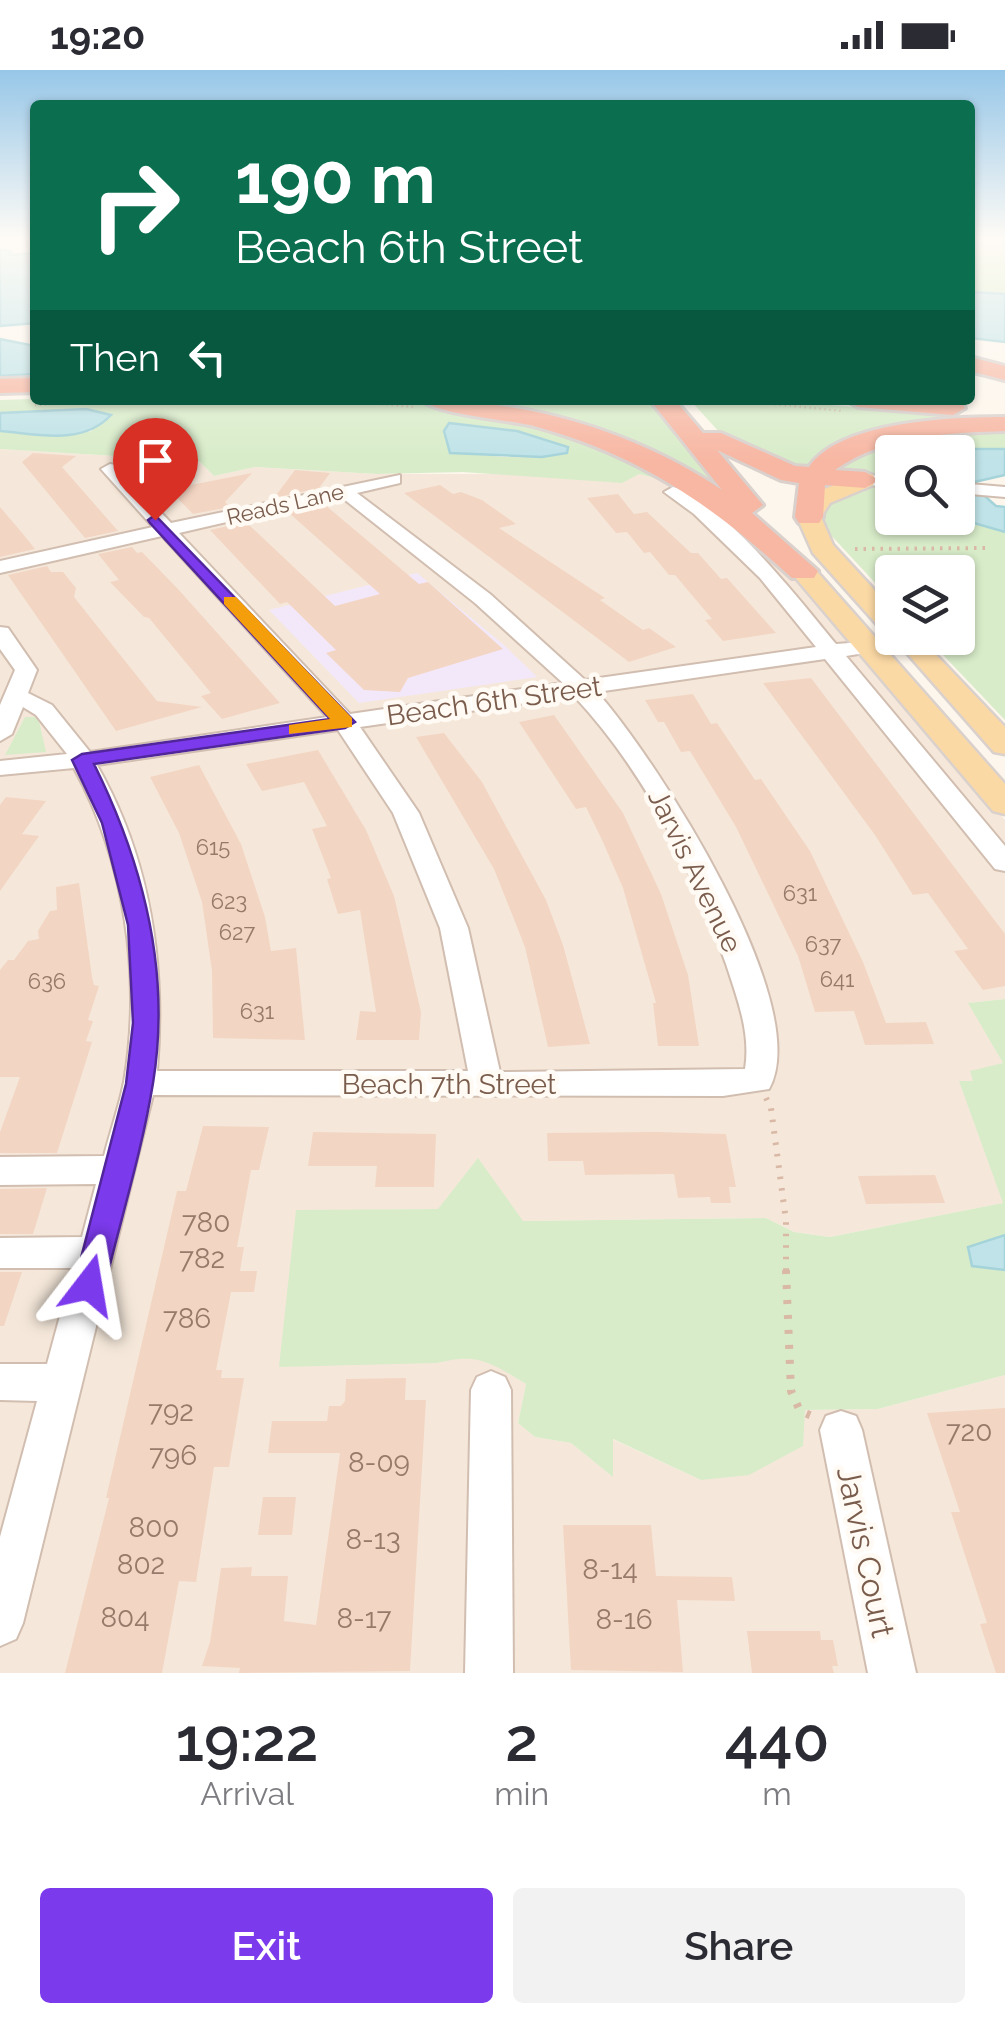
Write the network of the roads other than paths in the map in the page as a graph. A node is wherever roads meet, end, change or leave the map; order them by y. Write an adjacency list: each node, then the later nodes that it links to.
1 (975, 365): 2 (highway)
2 (1005, 373)
3 (0, 392): 4 (highway)
4 (30, 394)
5 (435, 405): 22 (highway)
6 (919, 405): 8 (highway)
7 (676, 407): 10 (highway); 22 (highway)
8 (1005, 412)
9 (1005, 424): 12 (highway)
10 (712, 438): 12 (highway); 22 (highway)
11 (110, 470): 21 (street)
12 (814, 477): 14 (highway); 20 (highway)
13 (394, 478): 17 (street, Reads Lane)
14 (875, 481)
15 (875, 482): 20 (main road)
16 (975, 490): 19 (street)
17 (344, 491): 21 (street, Reads Lane); 29 (street, Jarvis Avenue)
18 (673, 492): 27 (street)
19 (1005, 492)
20 (809, 517): 22 (main road)
21 (164, 531): 23 (street, Reads Lane); 31 (street)
22 (812, 559): 24 (main road); 26 (main road)
23 (0, 568)
24 (875, 610)
25 (0, 633): 30 (street)
26 (869, 646): 27 (street, Beach 6th Street); 36 (main road)
27 (830, 652): 29 (street, Beach 6th Street); 37 (street)
28 (922, 655): 33 (main road)
29 (581, 688): 31 (street, Beach 6th Street); 38 (street, Jarvis Avenue)
30 (16, 697): 32 (street); 34 (street)
31 (345, 722): 34 (street, Beach 6th Street); 40 (street)
32 (0, 734)
33 (1005, 745)
34 (82, 760): 35 (street, Beach 6th Street); 39 (street)
35 (0, 768)
36 (1005, 804)
37 (1005, 863)
38 (757, 1080): 40 (street, Beach 7th Street)
39 (140, 1084): 40 (street, Beach 7th Street); 41 (street)
40 (488, 1085)
41 (118, 1170): 42 (street); 43 (street)
42 (0, 1171)
43 (98, 1252): 44 (street); 46 (street)
44 (0, 1253)
45 (0, 1382): 46 (street)
46 (65, 1383): 49 (street)
47 (491, 1390): 50 (street)
48 (842, 1430): 51 (street, Jarvis Court)
49 (0, 1623)
50 (490, 1673)
51 (892, 1673)

